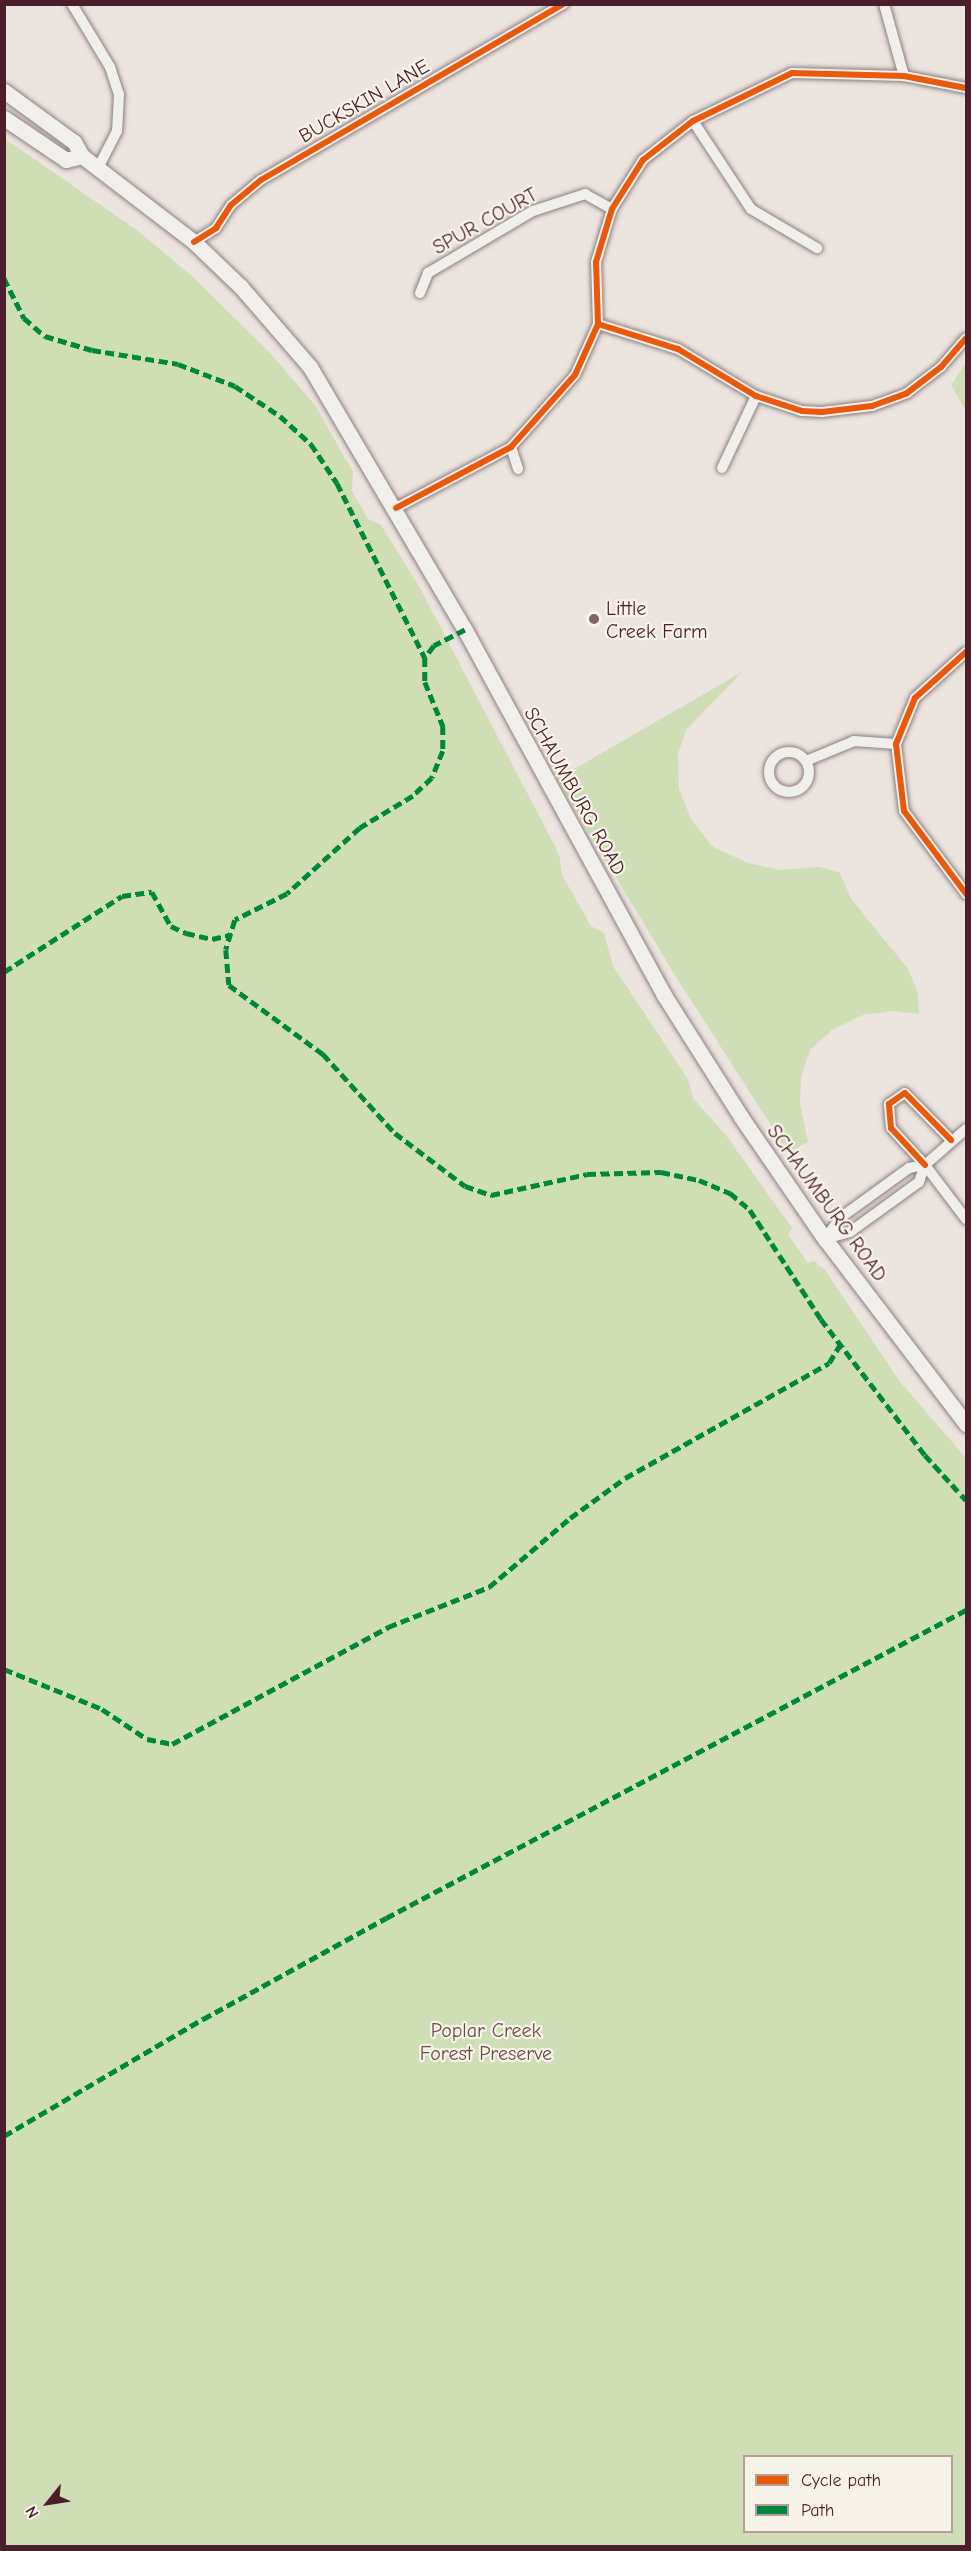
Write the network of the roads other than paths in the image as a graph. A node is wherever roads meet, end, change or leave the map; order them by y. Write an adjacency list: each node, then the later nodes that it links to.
1 (72, 4): 10 (street)
2 (564, 4): 12 (street, BUCKSKIN LANE)
3 (884, 4): 4 (street)
4 (904, 76): 5 (street); 8 (street)
5 (966, 88)
6 (4, 91): 9 (main road, SCHAUMBURG ROAD)
7 (4, 118): 9 (main road)
8 (693, 121): 11 (street); 13 (street)
9 (82, 156): 10 (main road, SCHAUMBURG ROAD)
10 (98, 168): 12 (main road, SCHAUMBURG ROAD)
11 (612, 209): 14 (street, SPUR COURT); 15 (street)
12 (194, 242): 21 (main road, SCHAUMBURG ROAD)
13 (817, 248)
14 (420, 293)
15 (598, 324): 17 (street); 18 (street)
16 (966, 338): 17 (street)
17 (756, 396): 19 (street)
18 (511, 447): 20 (street); 21 (street)
19 (722, 468)
20 (518, 470)
21 (396, 508): 30 (main road, SCHAUMBURG ROAD)
22 (966, 652): 23 (street)
23 (897, 744): 24 (street); 25 (street)
24 (806, 762)
25 (966, 894)
26 (966, 1129): 27 (street)
27 (951, 1140): 28 (street); 28 (street)
28 (925, 1165): 29 (street); 30 (street); 30 (street)
29 (966, 1219)
30 (825, 1239): 31 (main road, SCHAUMBURG ROAD)
31 (966, 1424)

